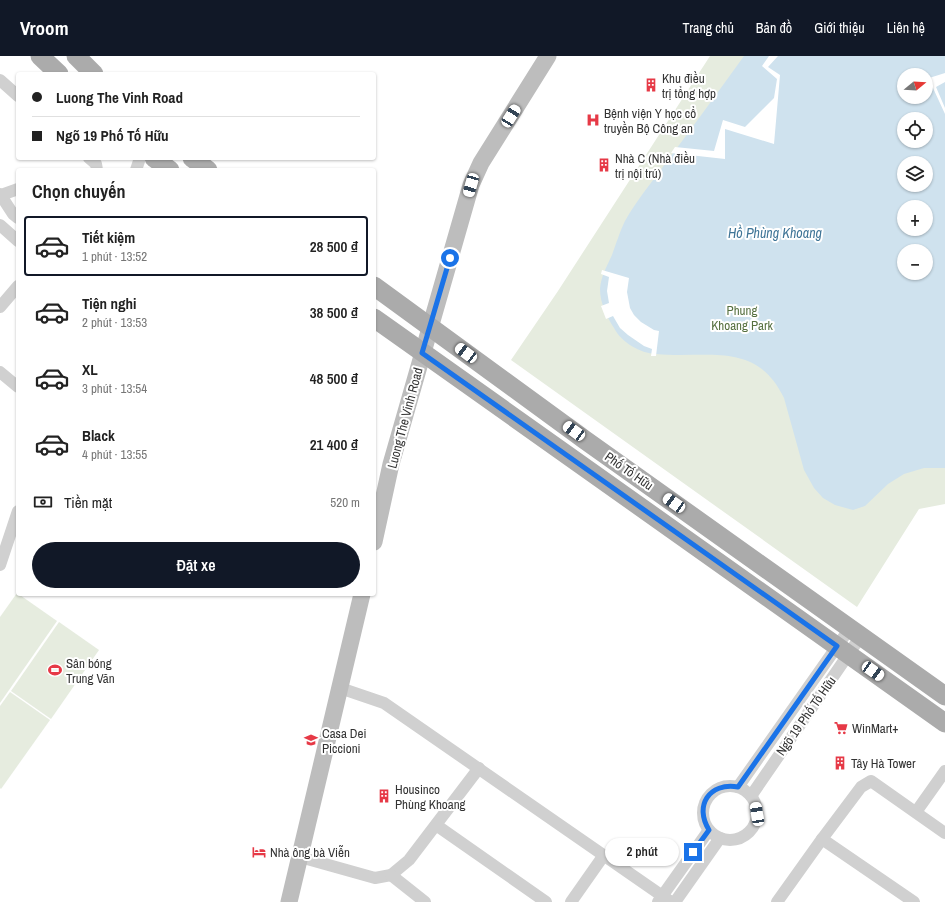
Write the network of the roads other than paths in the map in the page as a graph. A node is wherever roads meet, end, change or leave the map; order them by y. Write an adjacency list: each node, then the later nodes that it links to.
1 (40, 56): 4 (main road)
2 (76, 56): 5 (main road)
3 (548, 56): 23 (street, Luong The Vinh Road)
4 (57, 72)
5 (92, 72)
6 (0, 80): 7 (street)
7 (16, 94)
8 (91, 160): 11 (street)
9 (157, 160): 12 (main road)
10 (195, 160): 13 (main road)
11 (97, 168)
12 (167, 168)
13 (205, 168)
14 (16, 190): 15 (street)
15 (0, 195): 16 (street)
16 (16, 216)
17 (0, 225): 18 (street)
18 (16, 239)
19 (376, 287): 23 (main road, Phố Tố Hữu)
20 (16, 288): 21 (street)
21 (1, 303)
22 (376, 319): 24 (main road, Phố Tố Hữu)
23 (430, 326): 24 (street, Luong The Vinh Road); 31 (main road, Phố Tố Hữu)
24 (422, 353): 28 (street, Luong The Vinh Road); 32 (main road, Phố Tố Hữu)
25 (0, 372): 26 (street)
26 (16, 385)
27 (16, 517): 29 (street)
28 (376, 533)
29 (0, 566)
30 (362, 596): 33 (street)
31 (856, 632): 32 (street, Ngõ 19 Phố Tố Hữu); 34 (main road, Phố Tố Hữu)
32 (843, 650): 35 (main road, Phố Tố Hữu); 38 (street, Ngõ 19 Phố Tố Hữu); 39 (street, Ngõ 19 Phố Tố Hữu)
33 (340, 688): 36 (street); 47 (street)
34 (945, 696)
35 (945, 723)
36 (478, 768): 41 (street); 46 (street)
37 (945, 771): 40 (street)
38 (738, 787): 39 (street); 42 (street)
39 (751, 796): 44 (street)
40 (916, 812): 43 (street); 45 (street)
41 (436, 825): 48 (street); 53 (street)
42 (709, 830): 44 (street); 49 (street)
43 (945, 833)
44 (720, 838): 55 (street)
45 (822, 839): 50 (street); 56 (street)
46 (604, 855): 49 (street); 54 (street)
47 (300, 857): 48 (street); 51 (street)
48 (390, 875): 52 (street)
49 (664, 900)
50 (782, 900)
51 (290, 902)
52 (425, 902)
53 (546, 902)
54 (572, 902)
55 (675, 902)
56 (914, 902)

